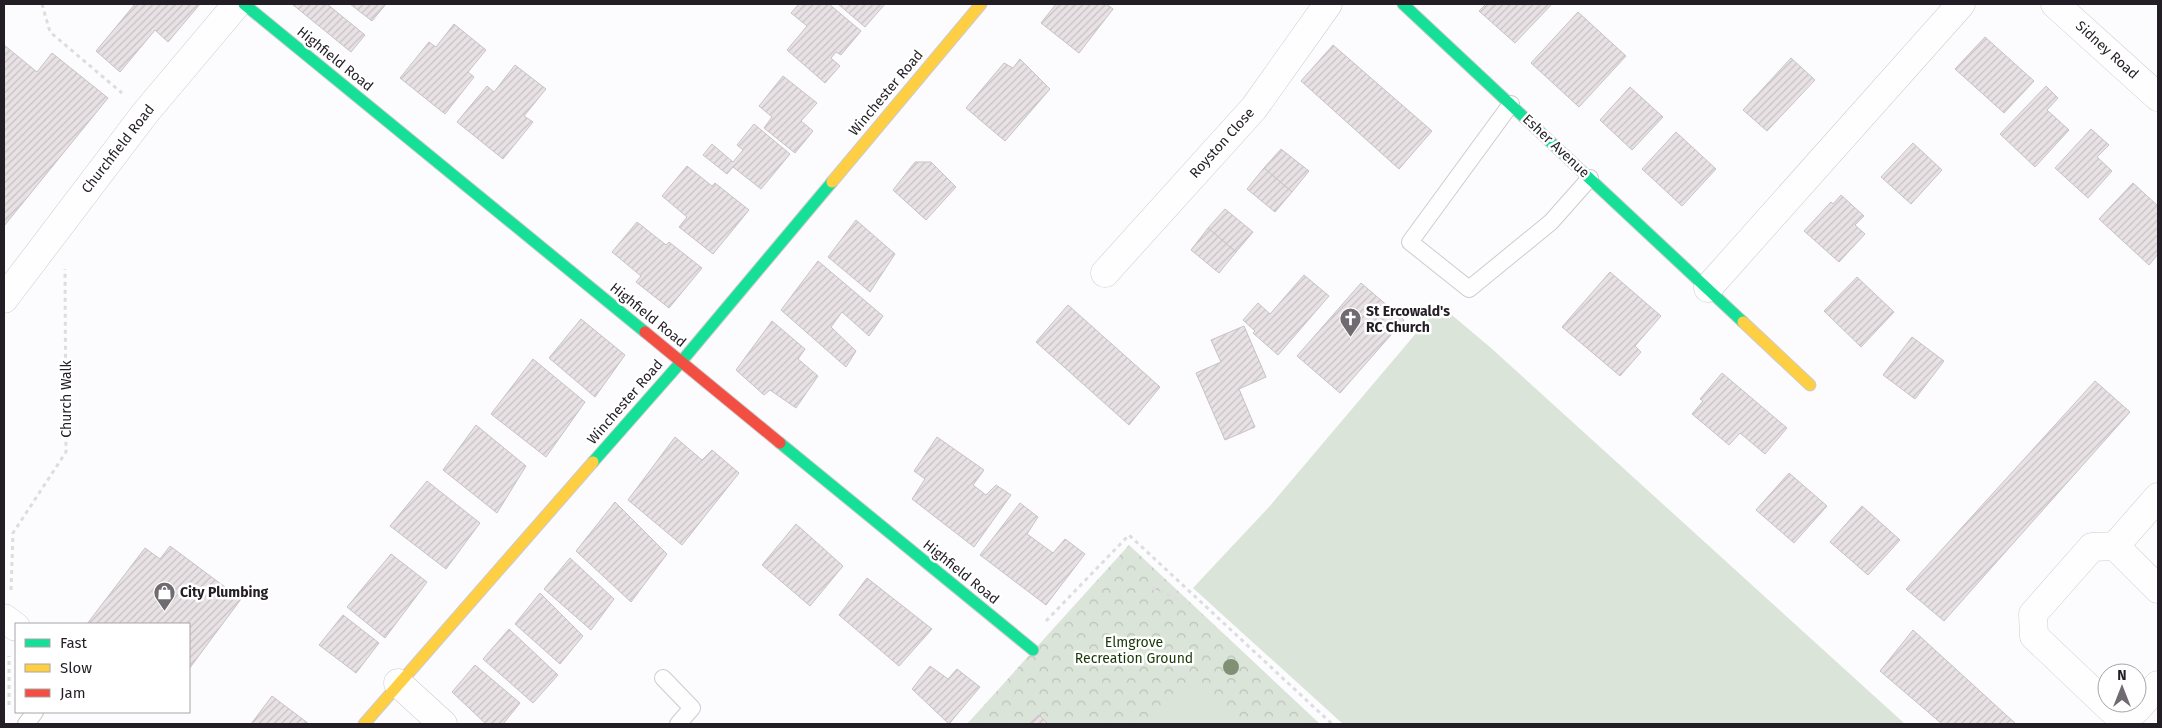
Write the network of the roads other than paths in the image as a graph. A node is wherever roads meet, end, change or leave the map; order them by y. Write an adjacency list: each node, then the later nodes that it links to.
1 (237, 4): 13 (street, Churchfield Road)
2 (244, 4): 14 (street, Highfield Road)
3 (981, 4): 14 (street, Winchester Road)
4 (1328, 4): 11 (street, Royston Close)
5 (1403, 4): 9 (street, Esher Avenue)
6 (1961, 4): 12 (street)
7 (2055, 4): 8 (street, Sidney Road)
8 (2158, 97)
9 (1511, 104): 10 (street, Esher Avenue); 10 (lane)
10 (1590, 178): 12 (street, Esher Avenue)
11 (1104, 273)
12 (1708, 288): 15 (street, Esher Avenue)
13 (4, 298)
14 (681, 362): 19 (street, Highfield Road); 21 (street, Winchester Road)
15 (1810, 385)
16 (2158, 497): 17 (street)
17 (2115, 546): 18 (street); 22 (street)
18 (2158, 588)
19 (1029, 646)
20 (663, 678): 27 (lane)
21 (398, 684): 25 (street, Winchester Road); 26 (street)
22 (2158, 685)
23 (34, 713): 24 (lane)
24 (26, 724)
25 (364, 724)
26 (443, 724)
27 (678, 724)

